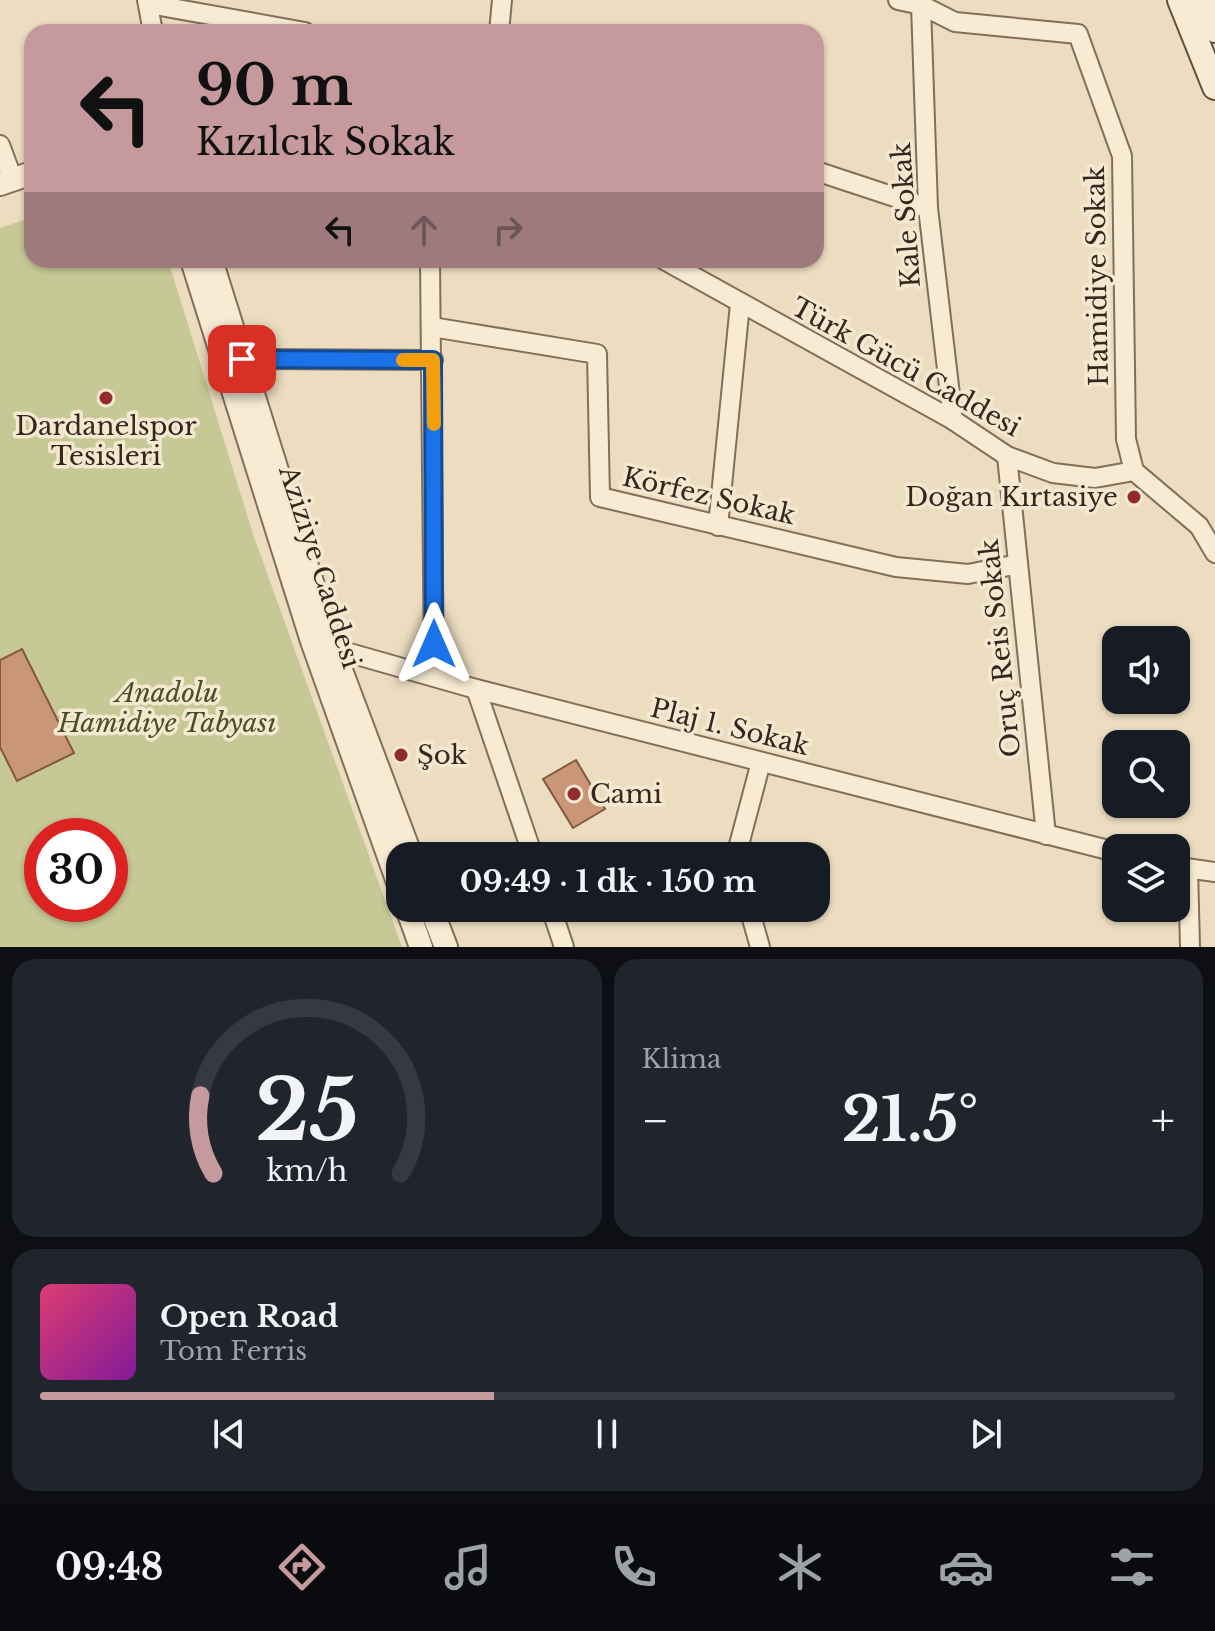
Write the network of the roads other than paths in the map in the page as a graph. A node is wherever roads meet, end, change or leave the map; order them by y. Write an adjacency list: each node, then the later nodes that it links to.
1 (502, 0): 9 (street)
2 (898, 0): 6 (street)
3 (1180, 0): 11 (main road)
4 (1203, 0): 10 (main road)
5 (148, 2): 7 (street); 8 (street)
6 (929, 3): 15 (street, Kale Sokak); 26 (street, Hamidiye Sokak)
7 (152, 24)
8 (263, 24)
9 (500, 24)
10 (1215, 30)
11 (1215, 87)
12 (0, 145): 14 (street)
13 (824, 174): 15 (street)
14 (15, 179)
15 (928, 208): 24 (street, Kale Sokak)
16 (195, 268): 32 (street, Aziziye Caddesi)
17 (214, 268): 22 (street, Aziziye Caddesi)
18 (430, 268): 21 (street)
19 (681, 268): 20 (street, Türk Gücü Caddesi)
20 (740, 304): 24 (street, Türk Gücü Caddesi); 27 (street)
21 (432, 327): 23 (street); 27 (street, Körfez Sokak)
22 (242, 359): 23 (street); 33 (street, Aziziye Caddesi)
23 (433, 360): 34 (street)
24 (953, 420): 25 (street, Türk Gücü Caddesi)
25 (1007, 456): 26 (street, Türk Gücü Caddesi); 31 (street, Oruç Reis Sokak)
26 (1134, 471): 28 (street)
27 (718, 526): 31 (street, Körfez Sokak)
28 (1199, 526): 29 (street); 30 (street)
29 (1215, 537)
30 (1215, 553)
31 (1018, 564): 37 (street, Oruç Reis Sokak)
32 (312, 641): 33 (street, Plaj 1. Sokak); 41 (street, Aziziye Caddesi)
33 (333, 649): 34 (street, Plaj 1. Sokak); 38 (street, Aziziye Caddesi)
34 (434, 676): 35 (street, Plaj 1. Sokak)
35 (476, 689): 36 (street, Plaj 1. Sokak); 39 (street)
36 (761, 762): 37 (street, Plaj 1. Sokak); 40 (street)
37 (1046, 835): 42 (street, Plaj 1. Sokak)
38 (406, 842)
39 (528, 842)
40 (740, 842)
41 (386, 849)
42 (1102, 849)
43 (1190, 869): 44 (street)
44 (1215, 872)
45 (412, 922): 50 (street)
46 (436, 922): 51 (street)
47 (556, 922): 52 (street)
48 (753, 922): 53 (street)
49 (1187, 922): 54 (street)
50 (421, 947)
51 (446, 947)
52 (564, 947)
53 (760, 947)
54 (1190, 947)

